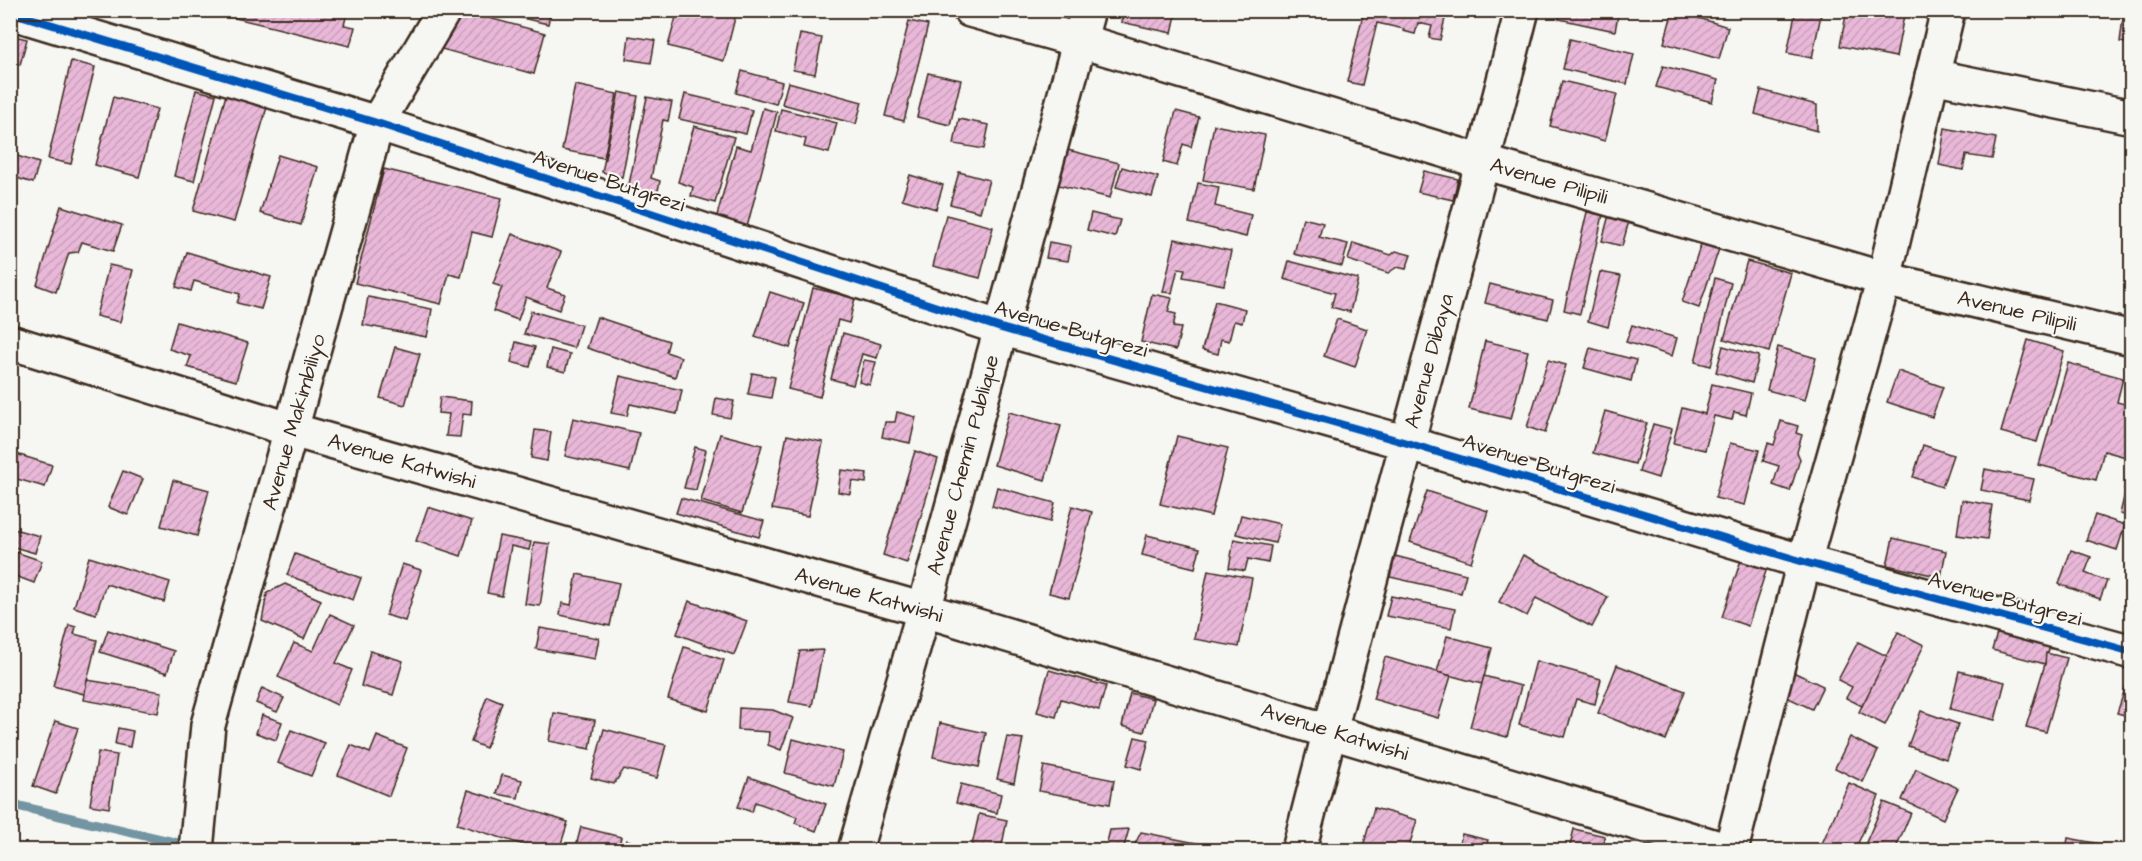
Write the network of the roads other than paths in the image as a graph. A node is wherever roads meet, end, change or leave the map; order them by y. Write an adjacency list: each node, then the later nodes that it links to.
1 (444, 10): 9 (street, Avenue Makimbiliyo)
2 (970, 10): 6 (street, Avenue Pilipili)
3 (1522, 10): 10 (street, Avenue Dibaya)
4 (1948, 10): 7 (street)
5 (10, 12): 9 (street, Avenue Butgrezi)
6 (1085, 26): 10 (street, Avenue Pilipili); 12 (street, Avenue Chemin Publique)
7 (1932, 76): 8 (street); 11 (street)
8 (2132, 117)
9 (377, 123): 12 (street, Avenue Butgrezi); 15 (street, Avenue Makimbiliyo)
10 (1483, 162): 11 (street, Avenue Pilipili); 16 (street, Avenue Dibaya)
11 (1884, 279): 13 (street, Avenue Pilipili); 17 (street)
12 (1001, 328): 16 (street, Avenue Butgrezi); 18 (street, Avenue Chemin Publique)
13 (2132, 338)
14 (10, 342): 15 (street, Avenue Katwishi)
15 (292, 430): 18 (street, Avenue Katwishi); 21 (street, Avenue Makimbiliyo)
16 (1407, 443): 17 (street, Avenue Butgrezi); 20 (street, Avenue Dibaya)
17 (1804, 562): 19 (street, Avenue Butgrezi); 25 (street)
18 (924, 610): 20 (street, Avenue Katwishi); 22 (street, Avenue Chemin Publique)
19 (2132, 652)
20 (1329, 731): 23 (street, Avenue Dibaya); 24 (street, Avenue Katwishi)
21 (196, 850)
22 (855, 850)
23 (1299, 850)
24 (1726, 850)
25 (1731, 850)

